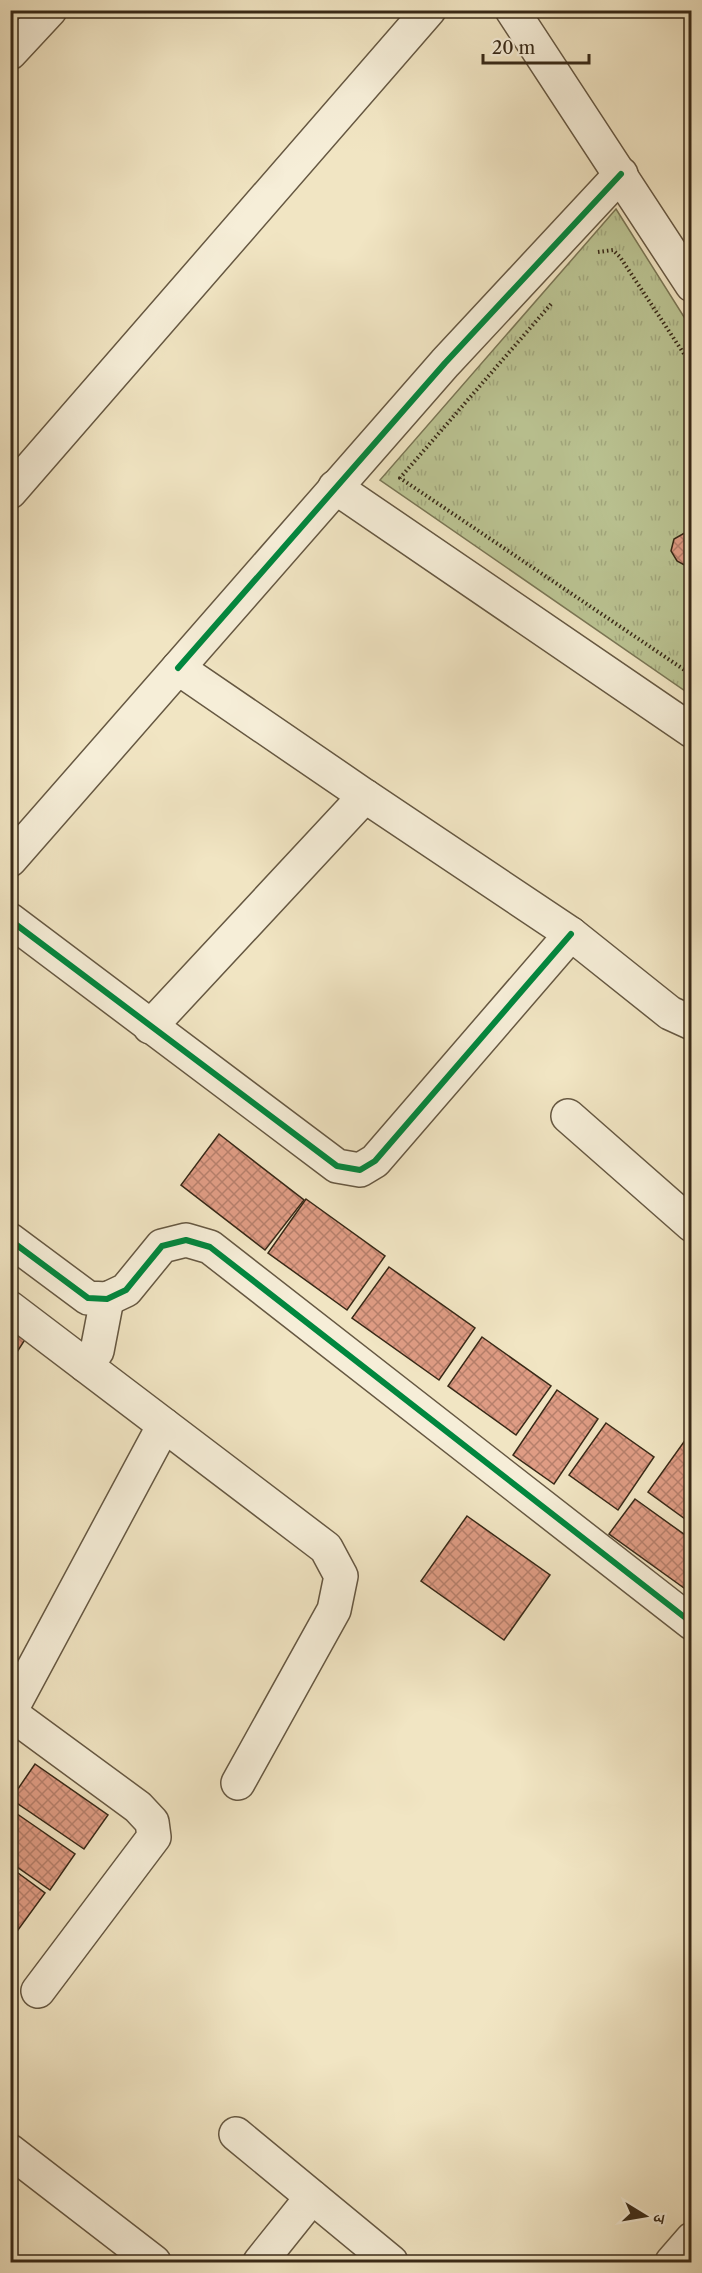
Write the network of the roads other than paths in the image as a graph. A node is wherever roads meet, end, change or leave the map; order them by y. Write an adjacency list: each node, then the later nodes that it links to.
1 (50, 10): 4 (street)
2 (429, 10): 8 (street)
3 (512, 10): 5 (street)
4 (10, 53)
5 (621, 174): 6 (street); 7 (street)
6 (692, 285)
7 (334, 487): 9 (street); 10 (street)
8 (10, 492)
9 (178, 668): 11 (street); 12 (street)
10 (692, 731)
11 (366, 795): 14 (street); 16 (street)
12 (10, 860)
13 (10, 920): 16 (street)
14 (571, 934): 15 (street); 16 (street)
15 (692, 1023)
16 (150, 1027)
17 (568, 1116): 18 (street)
18 (692, 1225)
19 (12, 1246): 20 (street)
20 (106, 1299): 22 (street); 24 (street)
21 (10, 1308): 22 (street)
22 (85, 1365): 23 (street)
23 (164, 1425): 25 (street); 26 (street)
24 (692, 1623)
25 (10, 1712): 27 (street)
26 (238, 1783)
27 (38, 1991)
28 (236, 2134): 30 (street)
29 (16, 2166): 32 (street)
30 (312, 2198): 33 (street); 34 (street)
31 (692, 2239): 35 (street)
32 (154, 2262)
33 (261, 2262)
34 (391, 2262)
35 (672, 2262)

